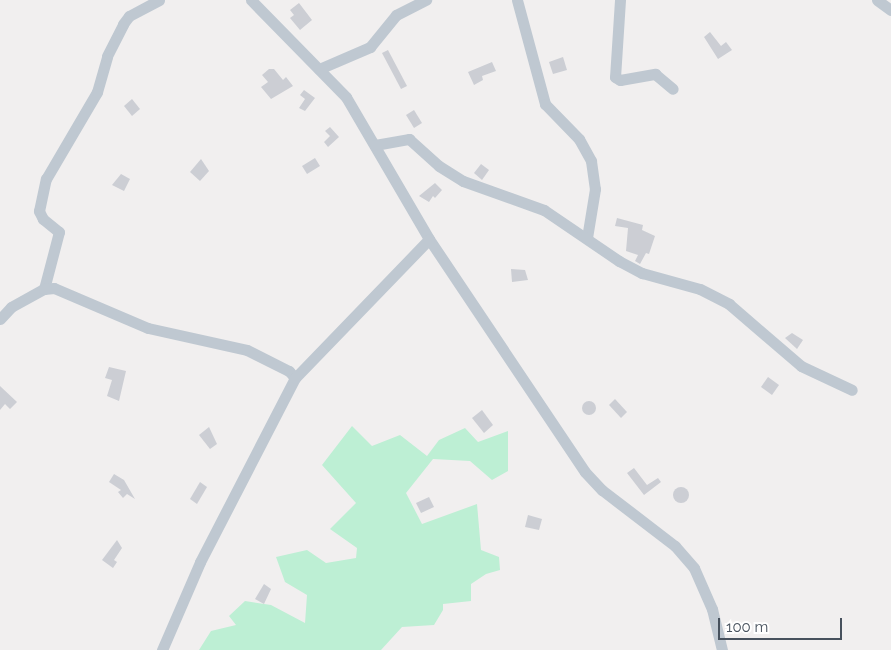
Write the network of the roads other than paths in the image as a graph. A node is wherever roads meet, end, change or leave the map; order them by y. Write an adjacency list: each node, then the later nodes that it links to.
1 (159, 0): 13 (street)
2 (251, 0): 8 (street)
3 (426, 0): 8 (street)
4 (518, 0): 11 (street)
5 (620, 0): 9 (street)
6 (877, 0): 7 (street)
7 (891, 10)
8 (319, 69): 10 (street)
9 (673, 88)
10 (375, 145): 11 (street); 12 (street)
11 (587, 238): 16 (street)
12 (429, 239): 15 (street); 18 (street)
13 (44, 289): 14 (street); 15 (street)
14 (0, 320)
15 (295, 378): 17 (street)
16 (852, 390)
17 (162, 650)
18 (722, 650)

